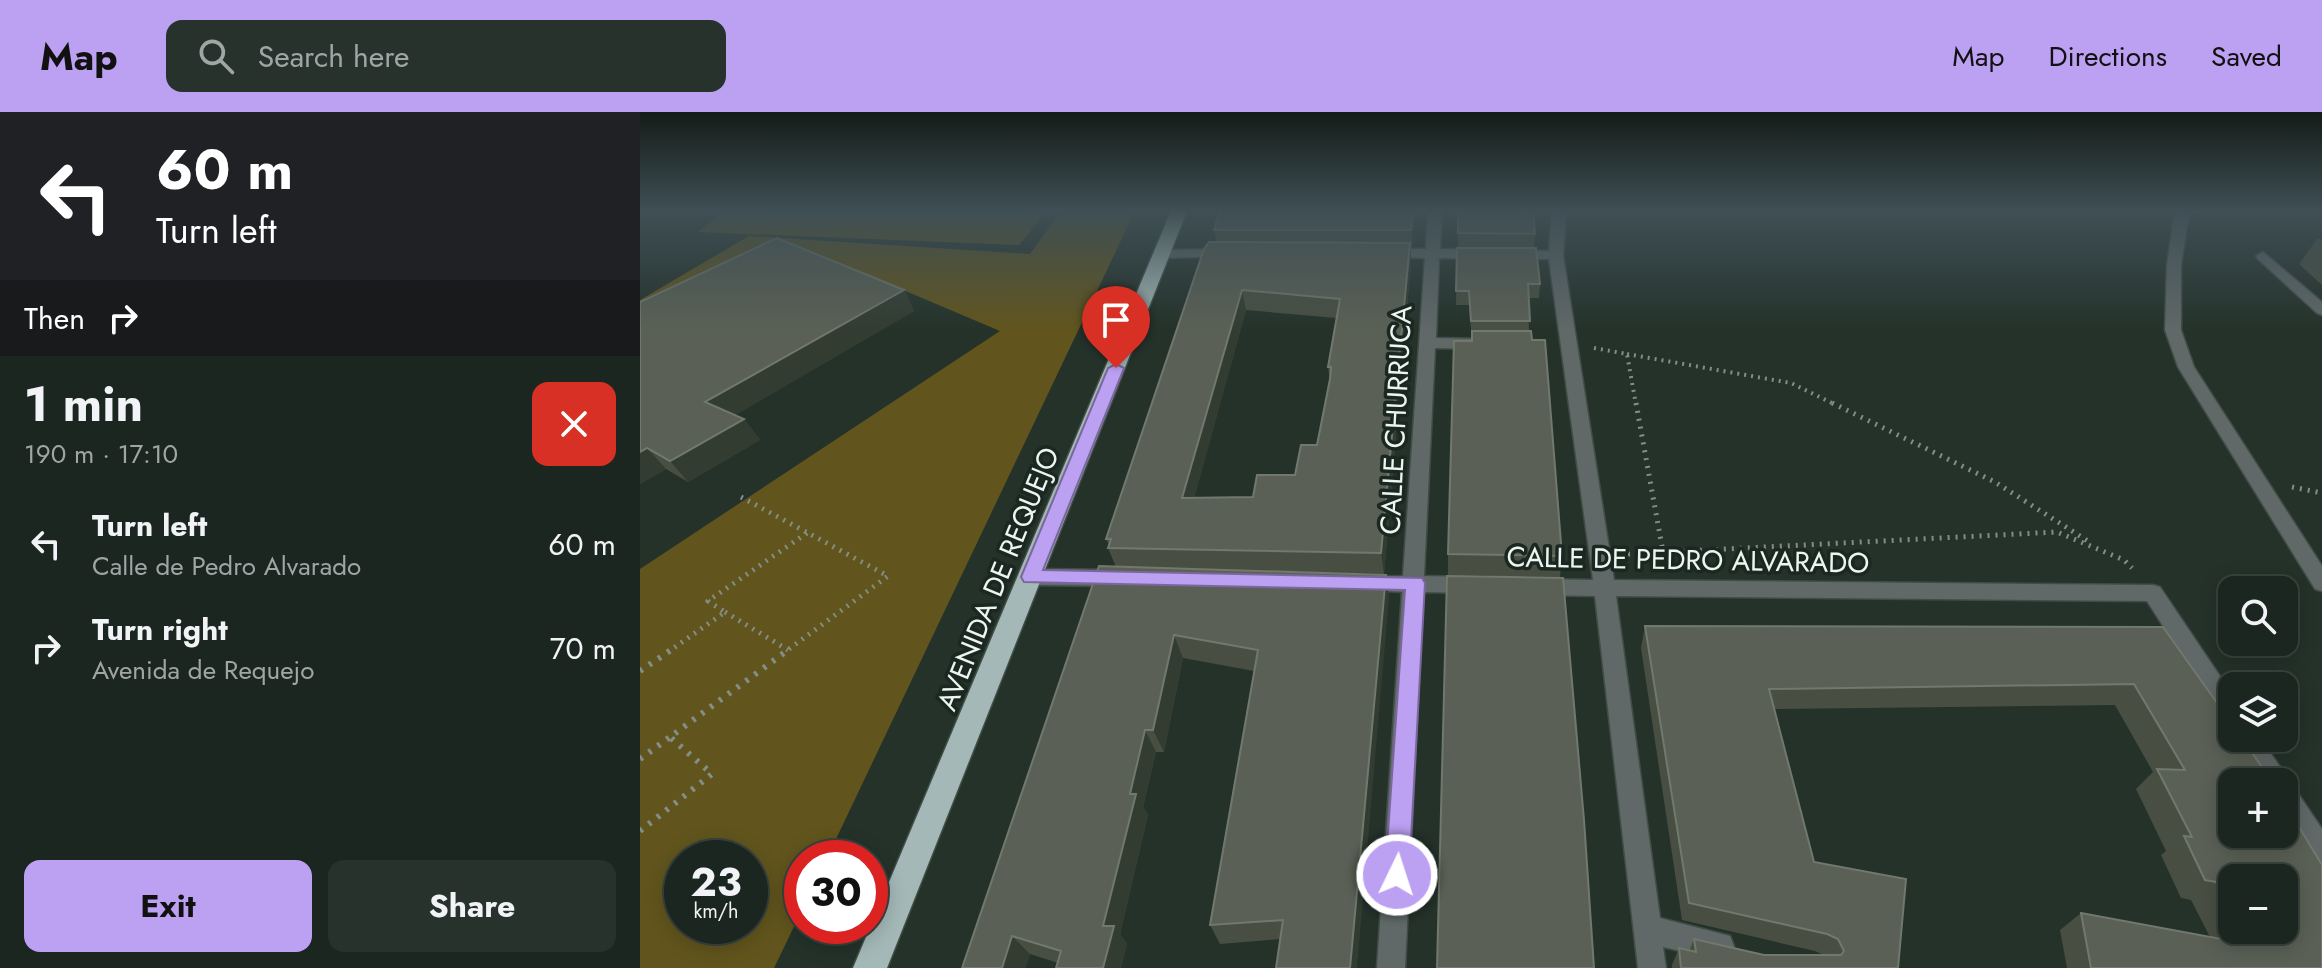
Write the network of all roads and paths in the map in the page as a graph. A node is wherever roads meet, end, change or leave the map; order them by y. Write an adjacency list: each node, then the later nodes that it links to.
1 (1164, 251): 7 (highway, AVENIDA DE REQUEJO)
2 (1556, 251): 8 (street)
3 (2176, 251): 24 (street)
4 (1250, 253): 7 (street)
5 (1374, 253): 6 (street)
6 (1433, 253): 8 (street); 11 (street, CALLE CHURRUCA)
7 (1163, 254): 20 (highway, AVENIDA DE REQUEJO)
8 (1556, 255): 13 (street)
9 (2263, 256): 10 (street)
10 (2322, 310)
11 (1428, 343): 12 (street); 23 (street, CALLE CHURRUCA)
12 (1491, 344)
13 (1561, 344): 14 (path); 19 (street)
14 (1627, 354): 17 (path); 18 (path)
15 (741, 497): 16 (path)
16 (807, 532): 29 (path); 30 (path)
17 (2104, 551): 18 (path); 28 (path)
18 (1663, 552): 19 (path)
19 (1600, 555): 27 (street)
20 (1031, 577): 21 (street); 40 (highway, AVENIDA DE REQUEJO)
21 (1137, 579)
22 (1336, 582): 23 (street, CALLE DE PEDRO ALVARADO)
23 (1415, 583): 25 (street, CALLE DE PEDRO ALVARADO); 41 (street, CALLE CHURRUCA)
24 (2322, 583)
25 (1490, 585)
26 (1520, 586): 27 (street, CALLE DE PEDRO ALVARADO)
27 (1605, 589): 28 (street, CALLE DE PEDRO ALVARADO); 38 (street)
28 (2153, 593): 32 (street)
29 (725, 612): 30 (path); 31 (path)
30 (788, 650): 33 (path)
31 (640, 671)
32 (2218, 693)
33 (670, 737): 34 (path); 36 (path)
34 (640, 759)
35 (2298, 815): 37 (street)
36 (640, 831)
37 (2322, 852)
38 (1647, 929): 39 (street); 42 (street)
39 (1753, 954)
40 (870, 968)
41 (1391, 968)
42 (1652, 968)

